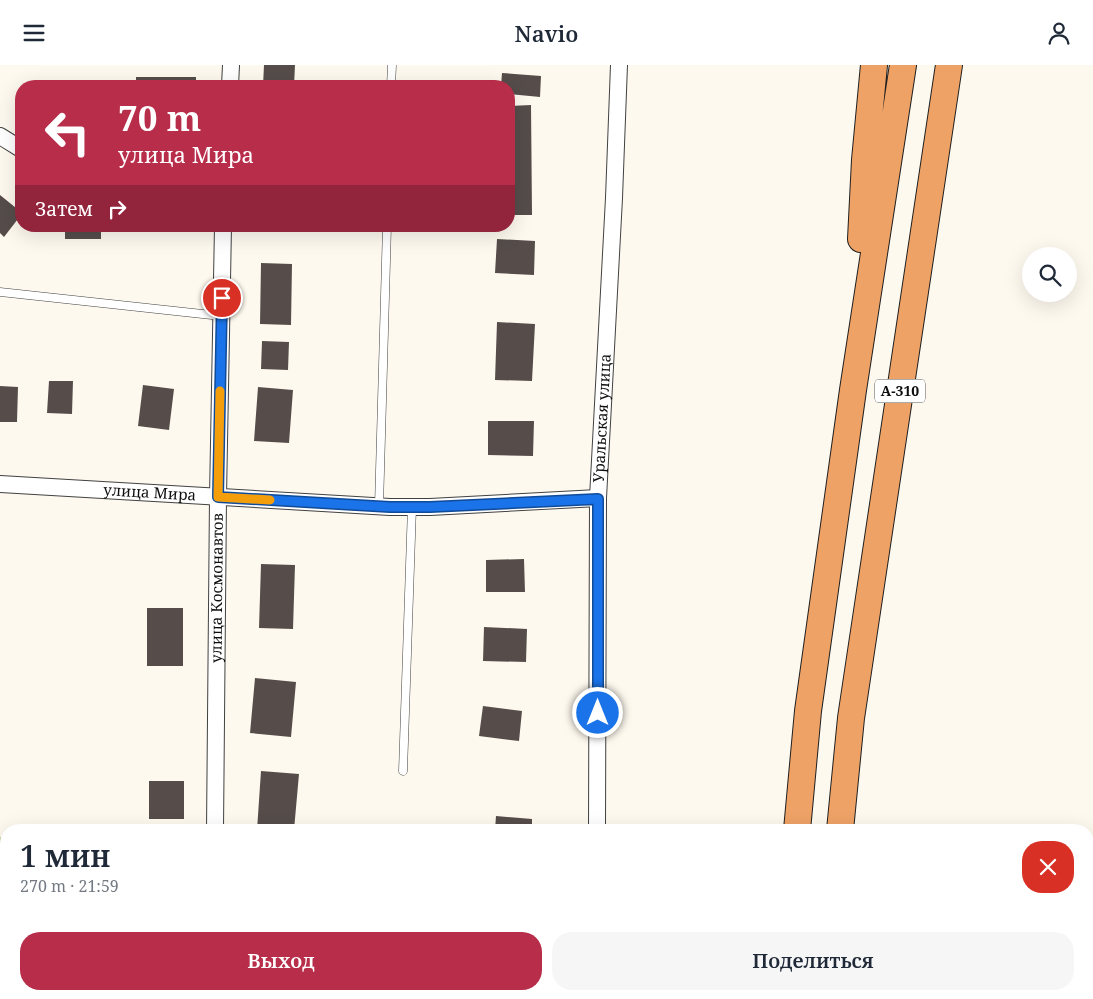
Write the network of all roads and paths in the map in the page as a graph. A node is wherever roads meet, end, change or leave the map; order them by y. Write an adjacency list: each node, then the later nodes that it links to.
1 (231, 65): 7 (street)
2 (392, 65): 8 (lane)
3 (619, 65): 18 (street, Уральская улица)
4 (874, 65): 15 (highway)
5 (903, 65): 15 (highway, А-310)
6 (949, 65): 25 (highway, А-310)
7 (230, 80)
8 (391, 80)
9 (0, 136): 10 (street)
10 (15, 145)
11 (223, 232): 14 (street, улица Космонавтов)
12 (387, 232): 19 (lane)
13 (0, 292): 14 (lane)
14 (221, 316): 17 (street, улица Космонавтов)
15 (853, 391): 24 (highway, А-310)
16 (0, 484): 17 (street, улица Мира)
17 (218, 497): 19 (street, улица Мира); 22 (street, улица Космонавтов)
18 (598, 499): 20 (street, улица Мира); 23 (street, Уральская улица)
19 (379, 506): 20 (street, улица Мира)
20 (412, 507): 21 (lane)
21 (403, 771)
22 (215, 824)
23 (597, 824)
24 (798, 824)
25 (841, 824)

